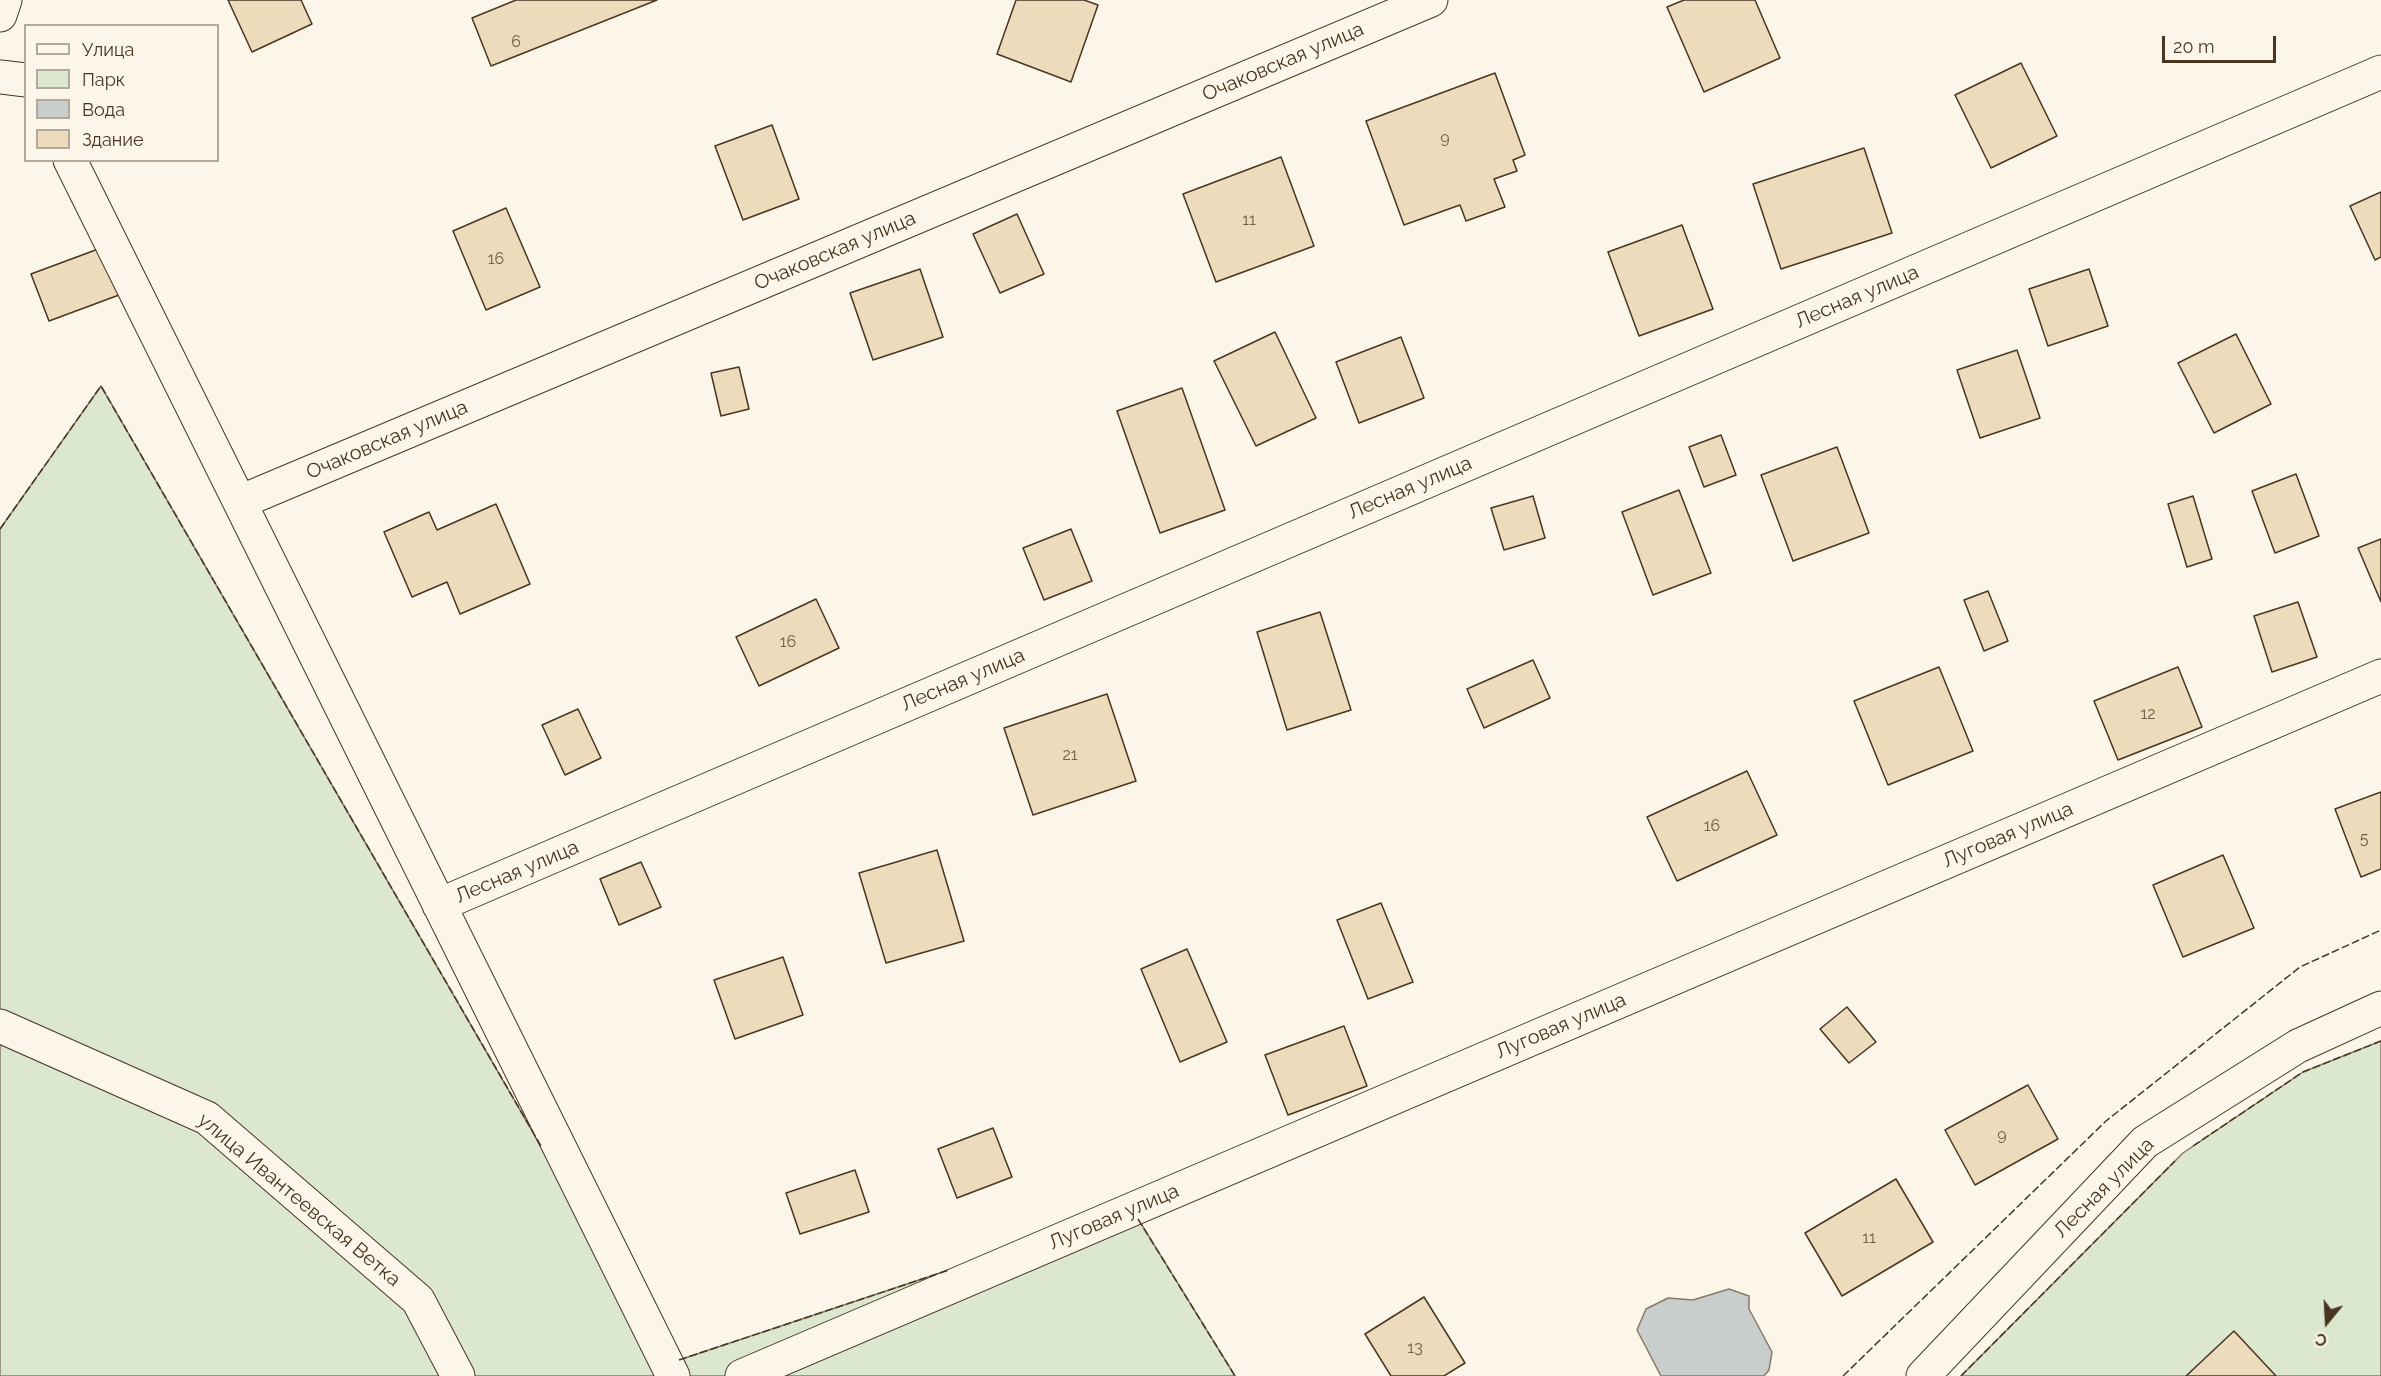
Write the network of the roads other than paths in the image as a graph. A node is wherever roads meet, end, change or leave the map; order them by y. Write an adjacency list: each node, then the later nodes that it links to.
1 (5, 0): 3 (street)
2 (1431, 0): 8 (street, Очаковская улица)
3 (0, 15)
4 (2381, 72): 10 (street, Лесная улица)
5 (0, 77): 6 (street)
6 (24, 80)
7 (71, 162): 8 (street)
8 (240, 502): 10 (street)
9 (2381, 676): 15 (street, Луговая улица)
10 (439, 905): 14 (street)
11 (2381, 1008): 16 (street, Лесная улица)
12 (0, 1026): 13 (street, улица Ивантеевская Ветка)
13 (458, 1376)
14 (673, 1376)
15 (742, 1376)
16 (1923, 1376)

